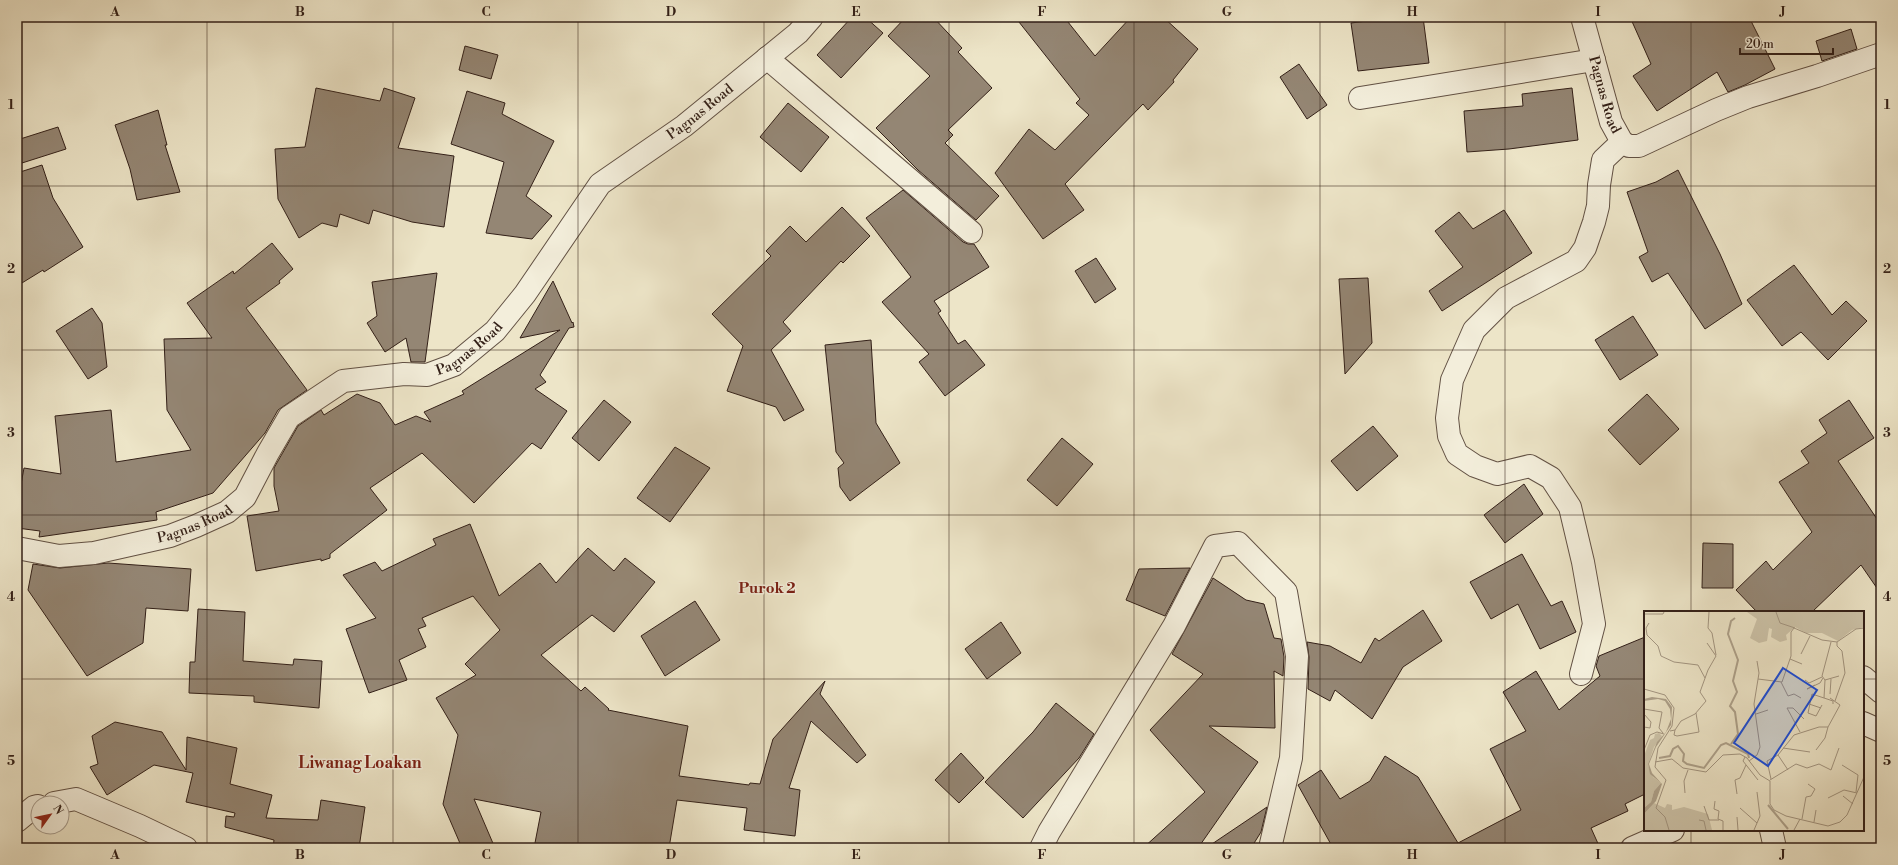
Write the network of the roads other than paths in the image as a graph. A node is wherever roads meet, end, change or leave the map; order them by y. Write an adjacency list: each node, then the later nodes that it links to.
1 (812, 17): 4 (street, Pagnas Road)
2 (1582, 17): 5 (street, Pagnas Road)
3 (1881, 54): 7 (street, Pagnas Road)
4 (768, 58): 8 (street); 9 (street, Pagnas Road)
5 (1594, 60): 6 (street); 7 (street, Pagnas Road)
6 (1360, 98)
7 (1622, 142): 10 (street)
8 (971, 232)
9 (17, 548)
10 (1581, 674)
11 (1864, 678): 12 (street)
12 (1881, 692)
13 (1864, 723): 14 (street)
14 (1881, 731)
15 (70, 800): 20 (street)
16 (30, 810): 17 (street)
17 (17, 821)
18 (1670, 831): 23 (street)
19 (1771, 831): 24 (street)
20 (186, 848)
21 (1041, 848): 22 (street)
22 (1270, 848)
23 (1632, 848)
24 (1775, 848)

